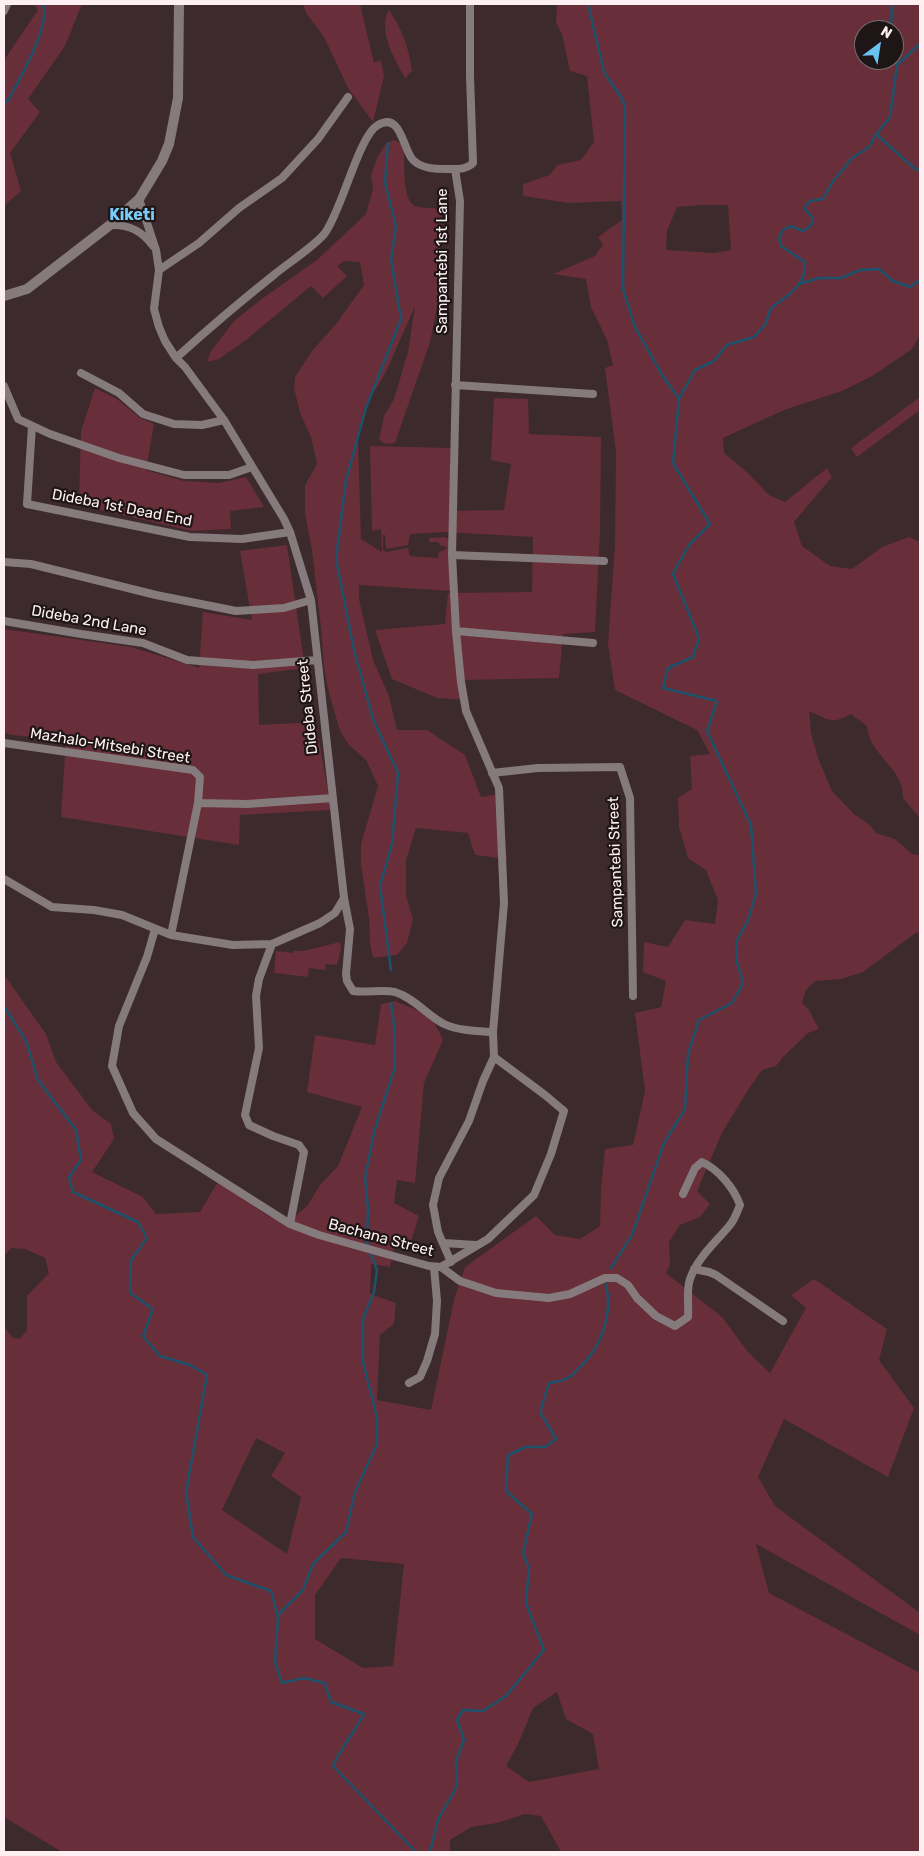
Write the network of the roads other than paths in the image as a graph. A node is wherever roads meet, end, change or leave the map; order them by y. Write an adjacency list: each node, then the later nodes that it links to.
1 (7, 4): 4 (street)
2 (179, 4): 7 (street)
3 (470, 4): 6 (street)
4 (4, 10)
5 (348, 97): 10 (street)
6 (455, 169): 12 (street, Sampantebi 1st Lane); 14 (street, Sampantebi 1st Lane)
7 (139, 199): 8 (street); 9 (street, Dideba Street)
8 (110, 225): 9 (street); 11 (street)
9 (156, 250): 10 (street, Dideba Street)
10 (159, 270): 12 (street, Dideba Street)
11 (4, 296)
12 (176, 358): 17 (street, Dideba Street)
13 (81, 373): 17 (street)
14 (455, 385): 16 (street); 21 (street, Sampantebi 1st Lane)
15 (4, 386): 18 (street)
16 (593, 394)
17 (224, 420): 19 (street, Dideba Street)
18 (32, 426): 19 (street); 20 (street, Dideba 1st Dead End)
19 (252, 467): 20 (street, Dideba Street)
20 (290, 532): 24 (street, Dideba Street)
21 (452, 555): 22 (street); 26 (street, Sampantebi 1st Lane)
22 (604, 561)
23 (4, 562): 24 (street)
24 (311, 600): 28 (street, Dideba Street)
25 (4, 620): 28 (street, Dideba 2nd Lane)
26 (456, 631): 27 (street); 30 (street, Sampantebi 1st Lane)
27 (593, 643)
28 (316, 660): 31 (street, Dideba Street)
29 (4, 743): 32 (street, Mazhalo-Mitsebi Street)
30 (492, 773): 38 (street, Sampantebi Street); 39 (street)
31 (333, 798): 32 (street); 34 (street, Dideba Street)
32 (198, 803): 36 (street, Mazhalo-Mitsebi Street)
33 (4, 879): 35 (street)
34 (344, 898): 37 (street); 39 (street, Dideba Street)
35 (155, 929): 36 (street); 42 (street, Bachana Street)
36 (171, 935): 37 (street)
37 (272, 944): 42 (street)
38 (633, 996)
39 (493, 1032): 40 (street)
40 (494, 1057): 43 (street); 44 (street)
41 (683, 1194): 47 (street, Bachana Street)
42 (290, 1224): 46 (street, Bachana Street)
43 (443, 1243): 44 (street); 45 (street)
44 (476, 1245): 45 (street)
45 (451, 1262): 46 (street)
46 (437, 1267): 47 (street, Bachana Street); 49 (street)
47 (694, 1269): 48 (street)
48 (783, 1321)
49 (409, 1382)

